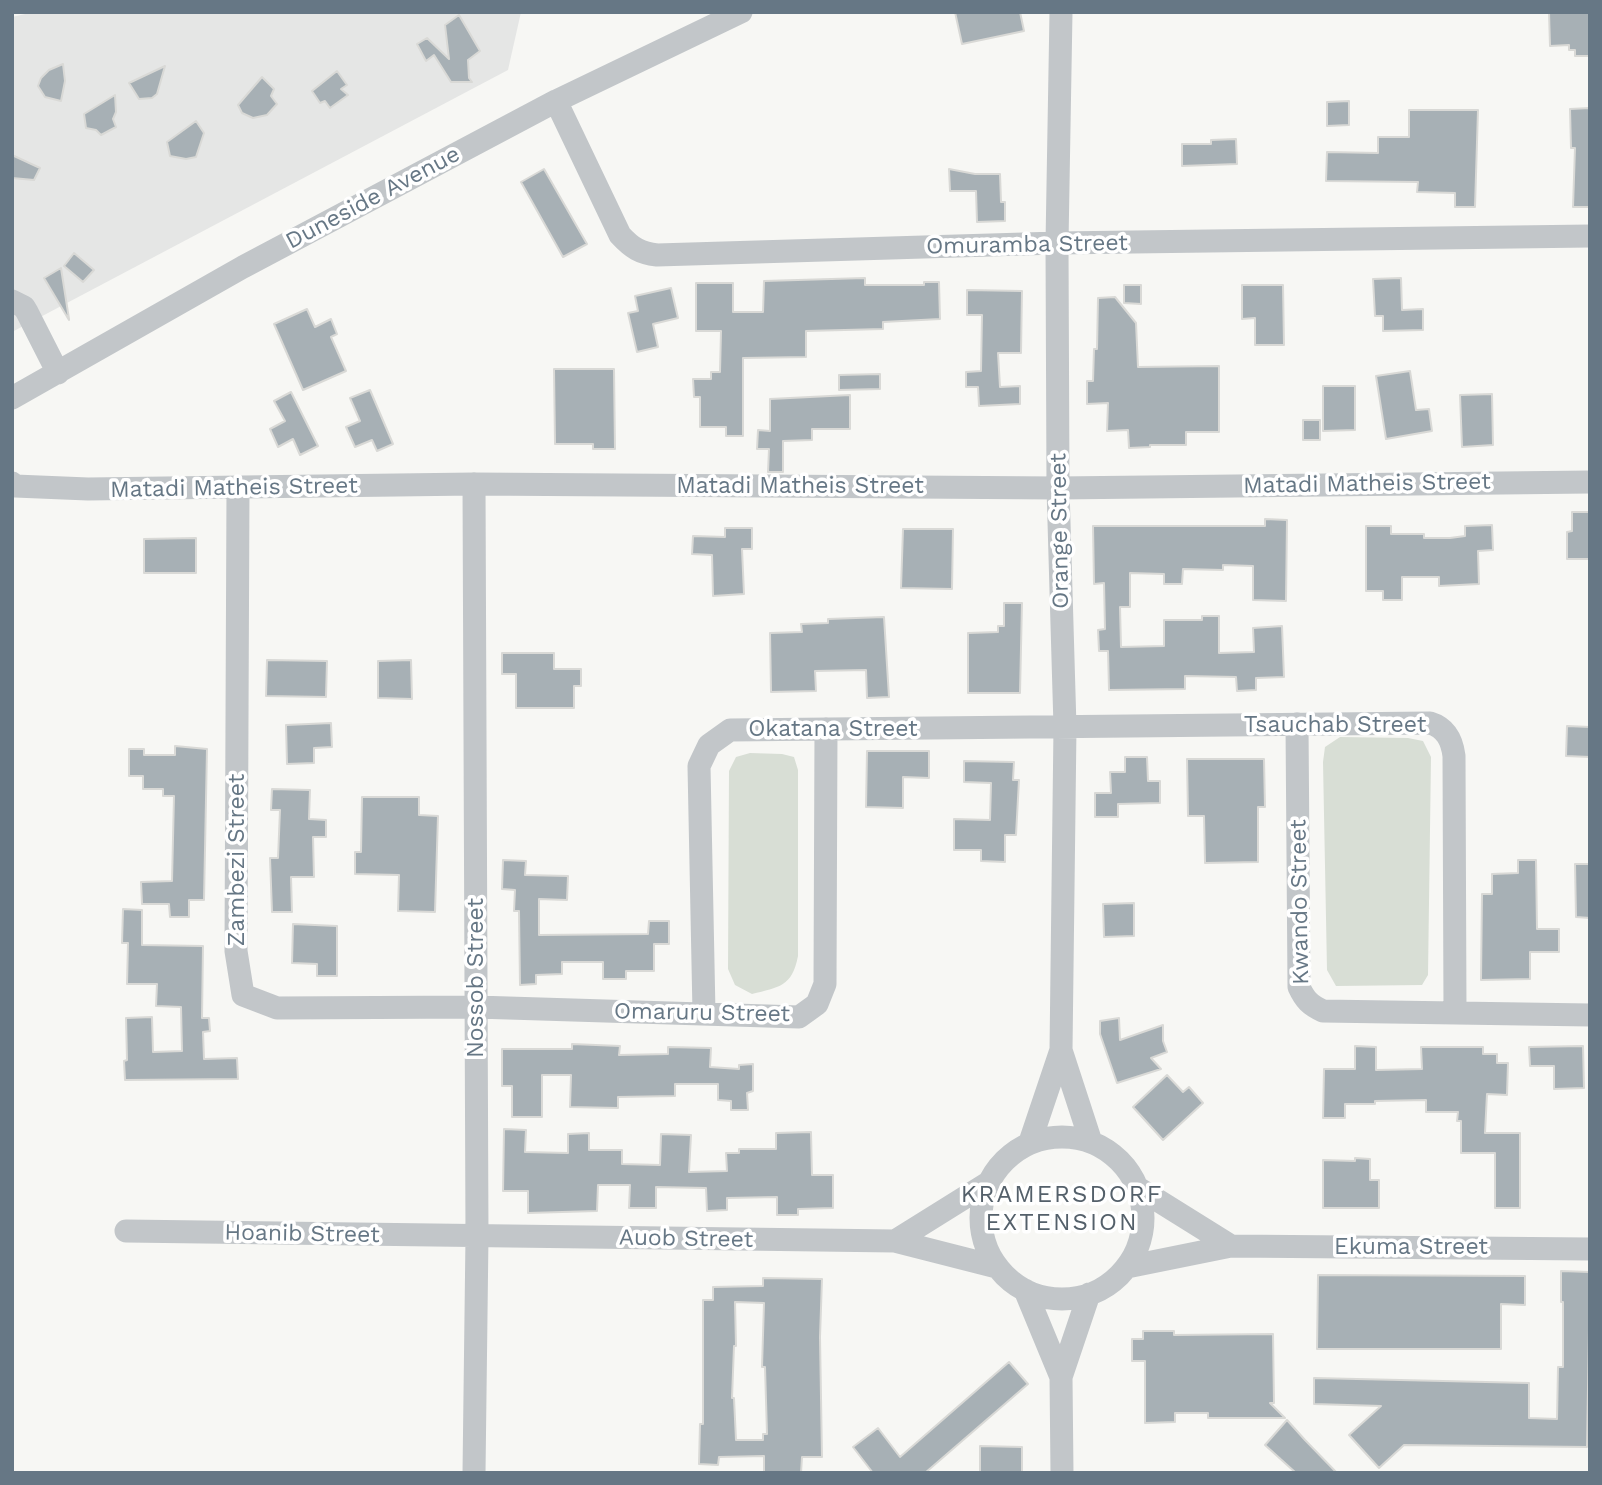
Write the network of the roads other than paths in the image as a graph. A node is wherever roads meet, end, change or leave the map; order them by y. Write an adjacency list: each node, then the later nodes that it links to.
1 (741, 12): 3 (street, Duneside Avenue)
2 (1061, 12): 5 (street, Orange Street)
3 (556, 100): 5 (street, Omuramba Street); 7 (street, Duneside Avenue)
4 (1590, 236): 5 (street, Omuramba Street)
5 (1057, 243): 13 (street, Orange Street)
6 (12, 301): 7 (street)
7 (58, 373): 8 (street, Duneside Avenue)
8 (12, 398)
9 (1590, 482): 13 (street, Matadi Matheis Street)
10 (12, 483): 12 (street, Matadi Matheis Street)
11 (474, 484): 12 (street, Matadi Matheis Street); 13 (street, Matadi Matheis Street); 17 (street, Nossob Street)
12 (238, 488): 17 (street, Zambezi Street)
13 (1058, 488): 15 (street, Orange Street)
14 (1297, 724): 15 (street, Tsauchab Street); 19 (street, Kwando Street); 19 (street, Tsauchab Street)
15 (1065, 727): 16 (street, Okatana Street); 21 (street, Orange Street)
16 (826, 729): 18 (street, Okatana Street); 18 (street, Omaruru Street)
17 (476, 1007): 18 (street, Omaruru Street); 27 (street, Nossob Street)
18 (704, 1013)
19 (1455, 1013): 20 (street, Kwando Street)
20 (1590, 1015)
21 (1061, 1050): 22 (street, Orange Street); 23 (street, Orange Street)
22 (1030, 1142): 23 (street); 24 (street)
23 (1091, 1142): 25 (street)
24 (988, 1183): 28 (street); 31 (street)
25 (1138, 1188): 29 (street); 32 (street)
26 (126, 1231): 27 (street, Hoanib Street)
27 (477, 1236): 28 (street, Auob Street); 36 (street, Nossob Street)
28 (895, 1241): 31 (street, Auob Street)
29 (1231, 1246): 30 (street, Ekuma Street); 32 (street, Ekuma Street)
30 (1590, 1248)
31 (997, 1267): 33 (street)
32 (1127, 1267): 34 (street)
33 (1025, 1290): 34 (street); 35 (street)
34 (1089, 1294): 35 (street)
35 (1061, 1377): 37 (street)
36 (474, 1473)
37 (1062, 1473)

